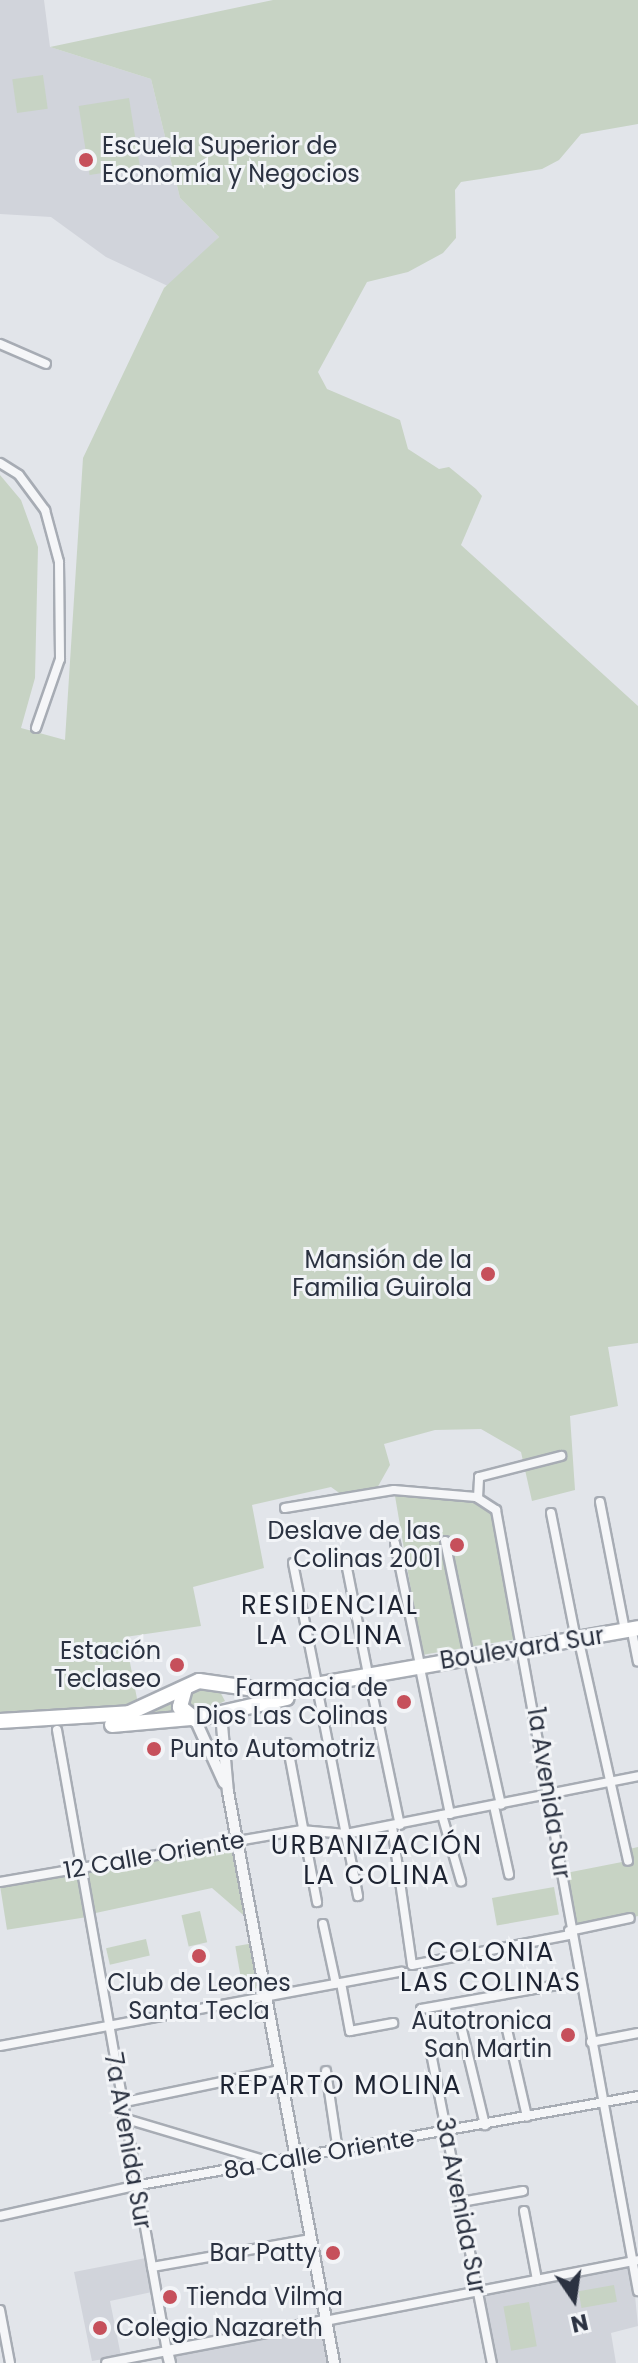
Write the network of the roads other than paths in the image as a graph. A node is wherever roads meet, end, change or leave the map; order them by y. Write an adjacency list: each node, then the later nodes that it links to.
1 (0, 344): 2 (street)
2 (46, 364)
3 (0, 463): 4 (street)
4 (36, 728)
5 (561, 1456): 6 (street)
6 (478, 1498): 8 (street); 16 (street, 1a Avenida Sur)
7 (600, 1502): 14 (street)
8 (285, 1508)
9 (551, 1513): 15 (street)
10 (445, 1541): 17 (street)
11 (395, 1543): 19 (street)
12 (293, 1563): 22 (street)
13 (346, 1563): 20 (street)
14 (634, 1633): 15 (highway, Boulevard Sur); 18 (street)
15 (578, 1643): 16 (highway, Boulevard Sur); 31 (street)
16 (525, 1652): 17 (highway, Boulevard Sur); 33 (street, 1a Avenida Sur)
17 (469, 1661): 19 (highway, Boulevard Sur); 34 (street)
18 (638, 1662)
19 (420, 1669): 20 (highway, Boulevard Sur); 35 (street)
20 (369, 1678): 22 (highway, Boulevard Sur); 36 (street)
21 (218, 1680): 22 (highway, Boulevard Sur); 23 (highway); 24 (highway)
22 (318, 1687): 24 (highway, Boulevard Sur); 38 (street)
23 (185, 1688): 25 (highway); 26 (highway)
24 (224, 1712): 25 (highway, Boulevard Sur); 32 (street)
25 (193, 1718): 28 (highway); 32 (street)
26 (0, 1721)
27 (0, 1730): 28 (highway)
28 (57, 1730): 41 (street, 7a Avenida Sur)
29 (287, 1743): 37 (street)
30 (638, 1776): 31 (street, 12 Calle Oriente)
31 (612, 1782): 33 (street, 12 Calle Oriente); 40 (street)
32 (228, 1792): 39 (street)
33 (552, 1796): 34 (street, 12 Calle Oriente); 49 (street, 1a Avenida Sur)
34 (498, 1806): 35 (street, 12 Calle Oriente); 42 (street)
35 (446, 1814): 36 (street, 12 Calle Oriente); 43 (street)
36 (396, 1826): 38 (street, 12 Calle Oriente); 49 (street)
37 (301, 1830): 38 (street, 12 Calle Oriente); 39 (street, 12 Calle Oriente); 46 (street)
38 (346, 1834): 45 (street)
39 (237, 1840): 41 (street, 12 Calle Oriente); 53 (street)
40 (628, 1861)
41 (81, 1869): 44 (street, 12 Calle Oriente); 57 (street, 7a Avenida Sur)
42 (509, 1874)
43 (461, 1881)
44 (0, 1882)
45 (358, 1896)
46 (317, 1902)
47 (630, 1918): 49 (street)
48 (323, 1924): 52 (street)
49 (570, 1933): 51 (street, 1a Avenida Sur)
50 (401, 1972): 52 (street)
51 (579, 1981): 54 (street); 60 (street, 1a Avenida Sur)
52 (338, 1984): 53 (street); 55 (street)
53 (267, 1997): 57 (street); 63 (street)
54 (421, 2009)
55 (393, 2023)
56 (506, 2025): 68 (street)
57 (107, 2026): 61 (street); 66 (street, 7a Avenida Sur)
58 (462, 2030): 70 (street)
59 (638, 2033): 60 (street)
60 (591, 2042): 67 (street, 1a Avenida Sur)
61 (0, 2046)
62 (430, 2048): 71 (street, 3a Avenida Sur)
63 (280, 2070): 66 (street); 73 (street)
64 (326, 2071): 72 (street)
65 (638, 2096): 67 (street, 8a Calle Oriente)
66 (120, 2103): 69 (street, 7a Avenida Sur)
67 (603, 2103): 68 (street, 8a Calle Oriente); 81 (street, 1a Avenida Sur)
68 (527, 2117): 70 (street, 8a Calle Oriente)
69 (123, 2118): 74 (street); 75 (street, 7a Avenida Sur)
70 (485, 2125): 71 (street, 8a Calle Oriente)
71 (446, 2132): 72 (street, 8a Calle Oriente); 77 (street, 3a Avenida Sur)
72 (338, 2151): 73 (street, 8a Calle Oriente)
73 (296, 2159): 74 (street, 8a Calle Oriente); 80 (street)
74 (275, 2163): 75 (street, 8a Calle Oriente)
75 (134, 2186): 79 (street, 8a Calle Oriente); 82 (street, 7a Avenida Sur)
76 (523, 2191): 77 (street)
77 (461, 2202): 84 (street, 3a Avenida Sur)
78 (524, 2211): 83 (street)
79 (0, 2216)
80 (310, 2239): 82 (street); 87 (street)
81 (635, 2261): 83 (street); 85 (street, 1a Avenida Sur)
82 (152, 2267): 88 (street, 7a Avenida Sur)
83 (537, 2280): 84 (street)
84 (477, 2291): 87 (street); 93 (street, 3a Avenida Sur)
85 (638, 2291)
86 (0, 2310): 89 (street)
87 (325, 2321): 88 (street); 92 (street)
88 (167, 2351): 90 (street); 91 (street, 7a Avenida Sur)
89 (10, 2363)
90 (106, 2363)
91 (170, 2363)
92 (334, 2363)
93 (492, 2363)

